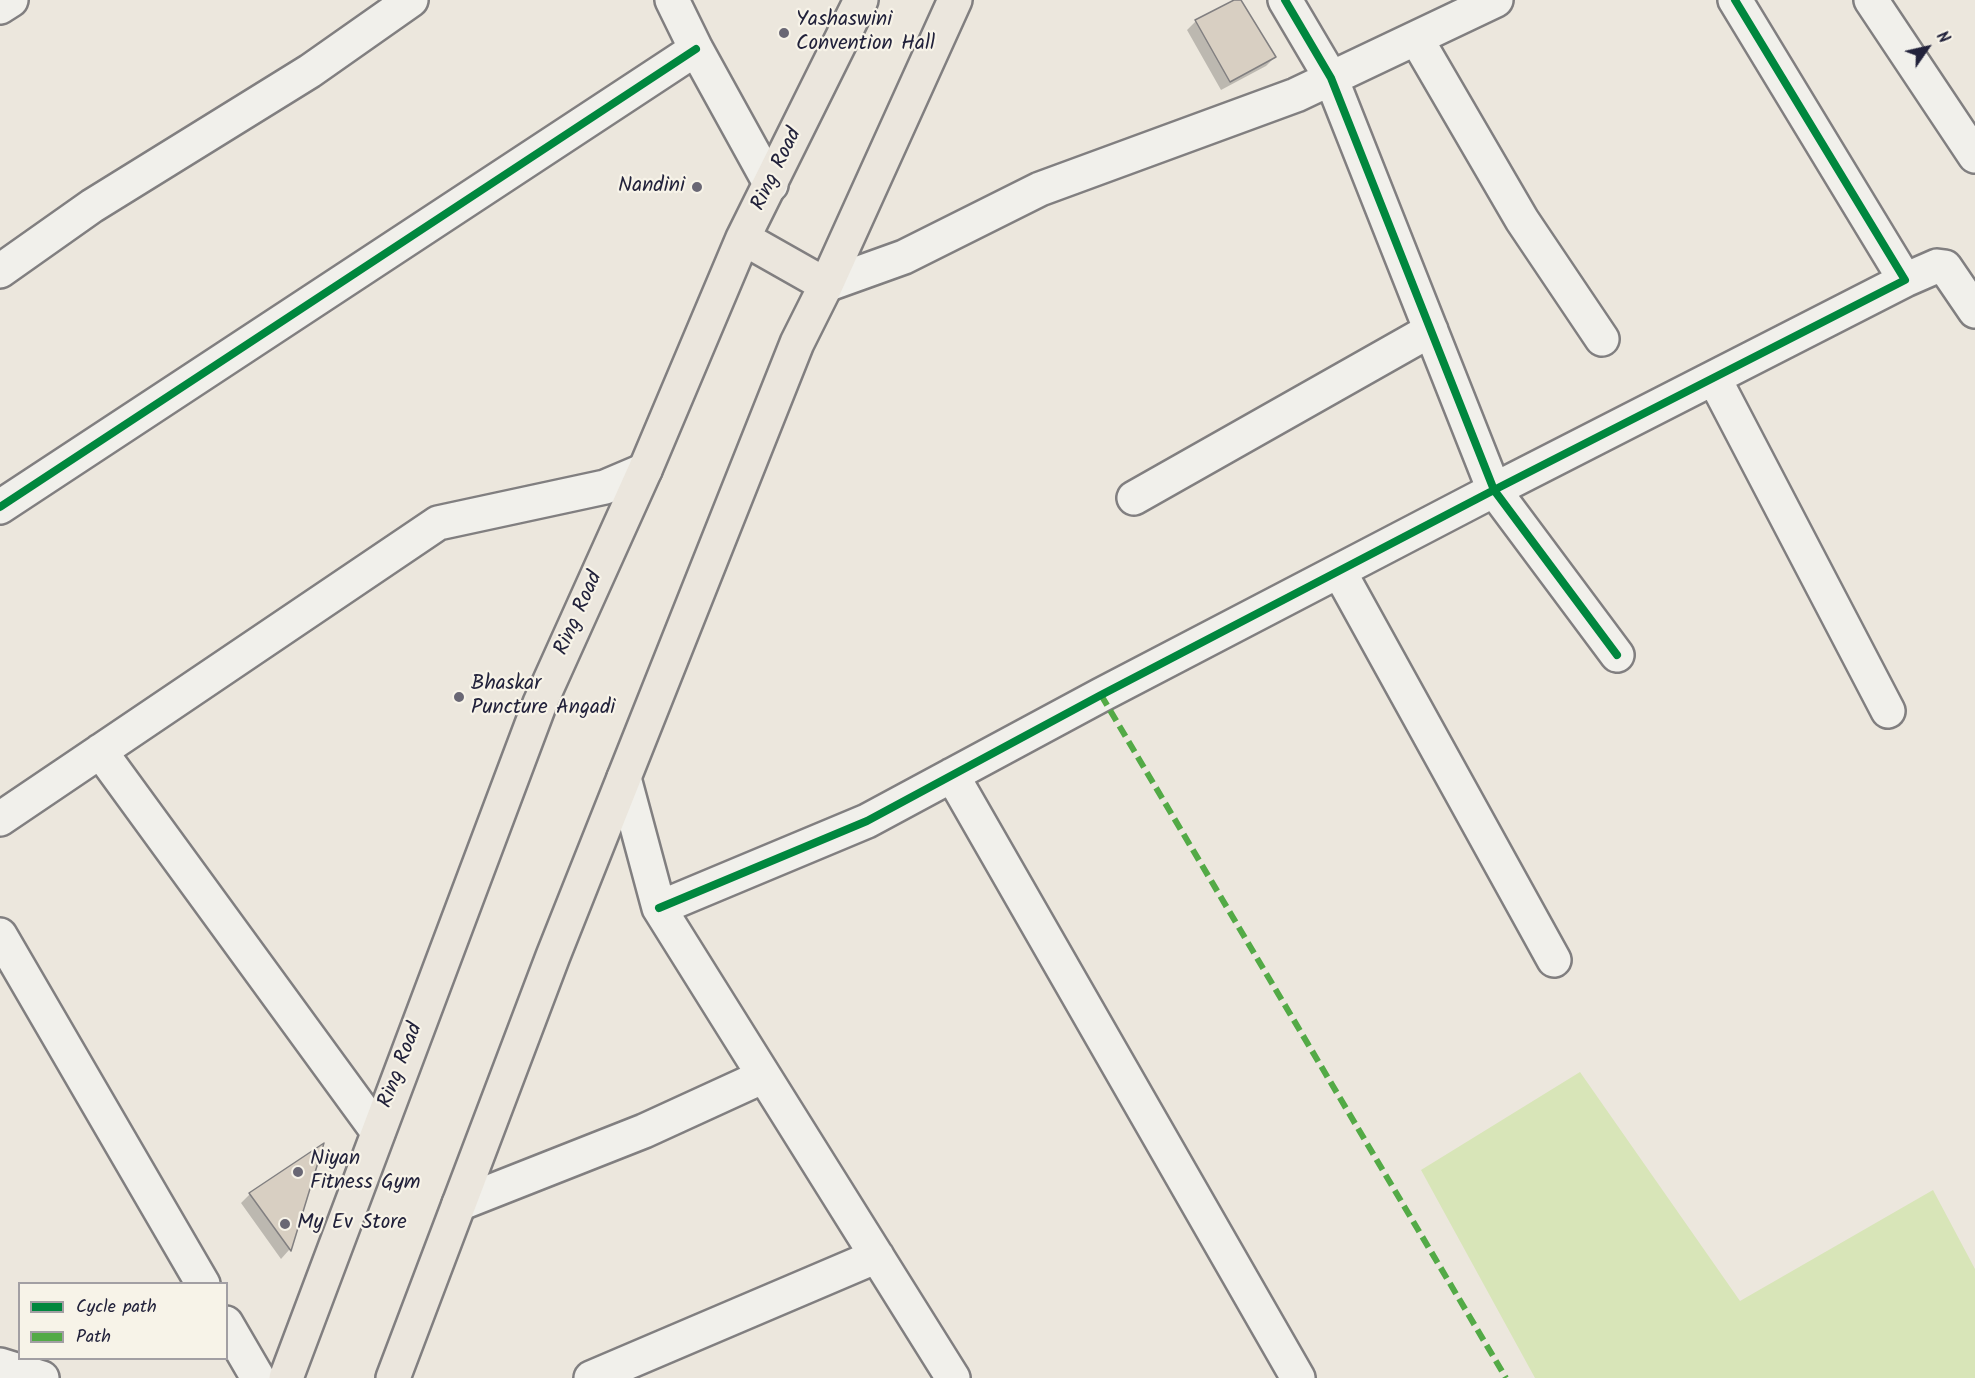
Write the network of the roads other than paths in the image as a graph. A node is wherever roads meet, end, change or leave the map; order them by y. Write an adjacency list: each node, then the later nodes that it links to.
1 (11, 0): 10 (street)
2 (411, 0): 17 (street)
3 (672, 0): 12 (street)
4 (861, 0): 15 (main road, Ring Road)
5 (956, 0): 19 (main road)
6 (1285, 0): 13 (street)
7 (1496, 0): 11 (street)
8 (1735, 0): 18 (street)
9 (1871, 0): 14 (street)
10 (0, 8)
11 (1416, 38): 13 (street); 22 (street)
12 (696, 49): 15 (street); 27 (street)
13 (1331, 78): 19 (street); 21 (street)
14 (1975, 156)
15 (771, 185): 16 (main road, Ring Road)
16 (743, 238): 19 (main road); 24 (main road, Ring Road)
17 (0, 271)
18 (1905, 280): 20 (street); 23 (street)
19 (826, 285): 33 (main road)
20 (1975, 311)
21 (1431, 330): 25 (street); 26 (street)
22 (1602, 339)
23 (1714, 378): 25 (street); 30 (street)
24 (645, 470): 31 (street); 39 (main road, Ring Road)
25 (1494, 490): 28 (street); 29 (street)
26 (1134, 498)
27 (0, 507)
28 (1339, 571): 32 (street); 37 (street)
29 (1617, 655)
30 (1888, 711)
31 (100, 751): 34 (street); 39 (street)
32 (952, 775): 35 (street); 51 (street)
33 (624, 778): 35 (street); 40 (main road)
34 (0, 819)
35 (659, 908): 38 (street)
36 (0, 935): 42 (street)
37 (1554, 960)
38 (764, 1076): 40 (street); 41 (street)
39 (378, 1132): 47 (main road, Ring Road)
40 (459, 1204): 48 (main road)
41 (877, 1256): 49 (street); 50 (street)
42 (202, 1282)
43 (228, 1326): 46 (street)
44 (0, 1340): 45 (street)
45 (17, 1373)
46 (258, 1378)
47 (285, 1378)
48 (393, 1378)
49 (591, 1378)
50 (953, 1378)
51 (1298, 1378)

